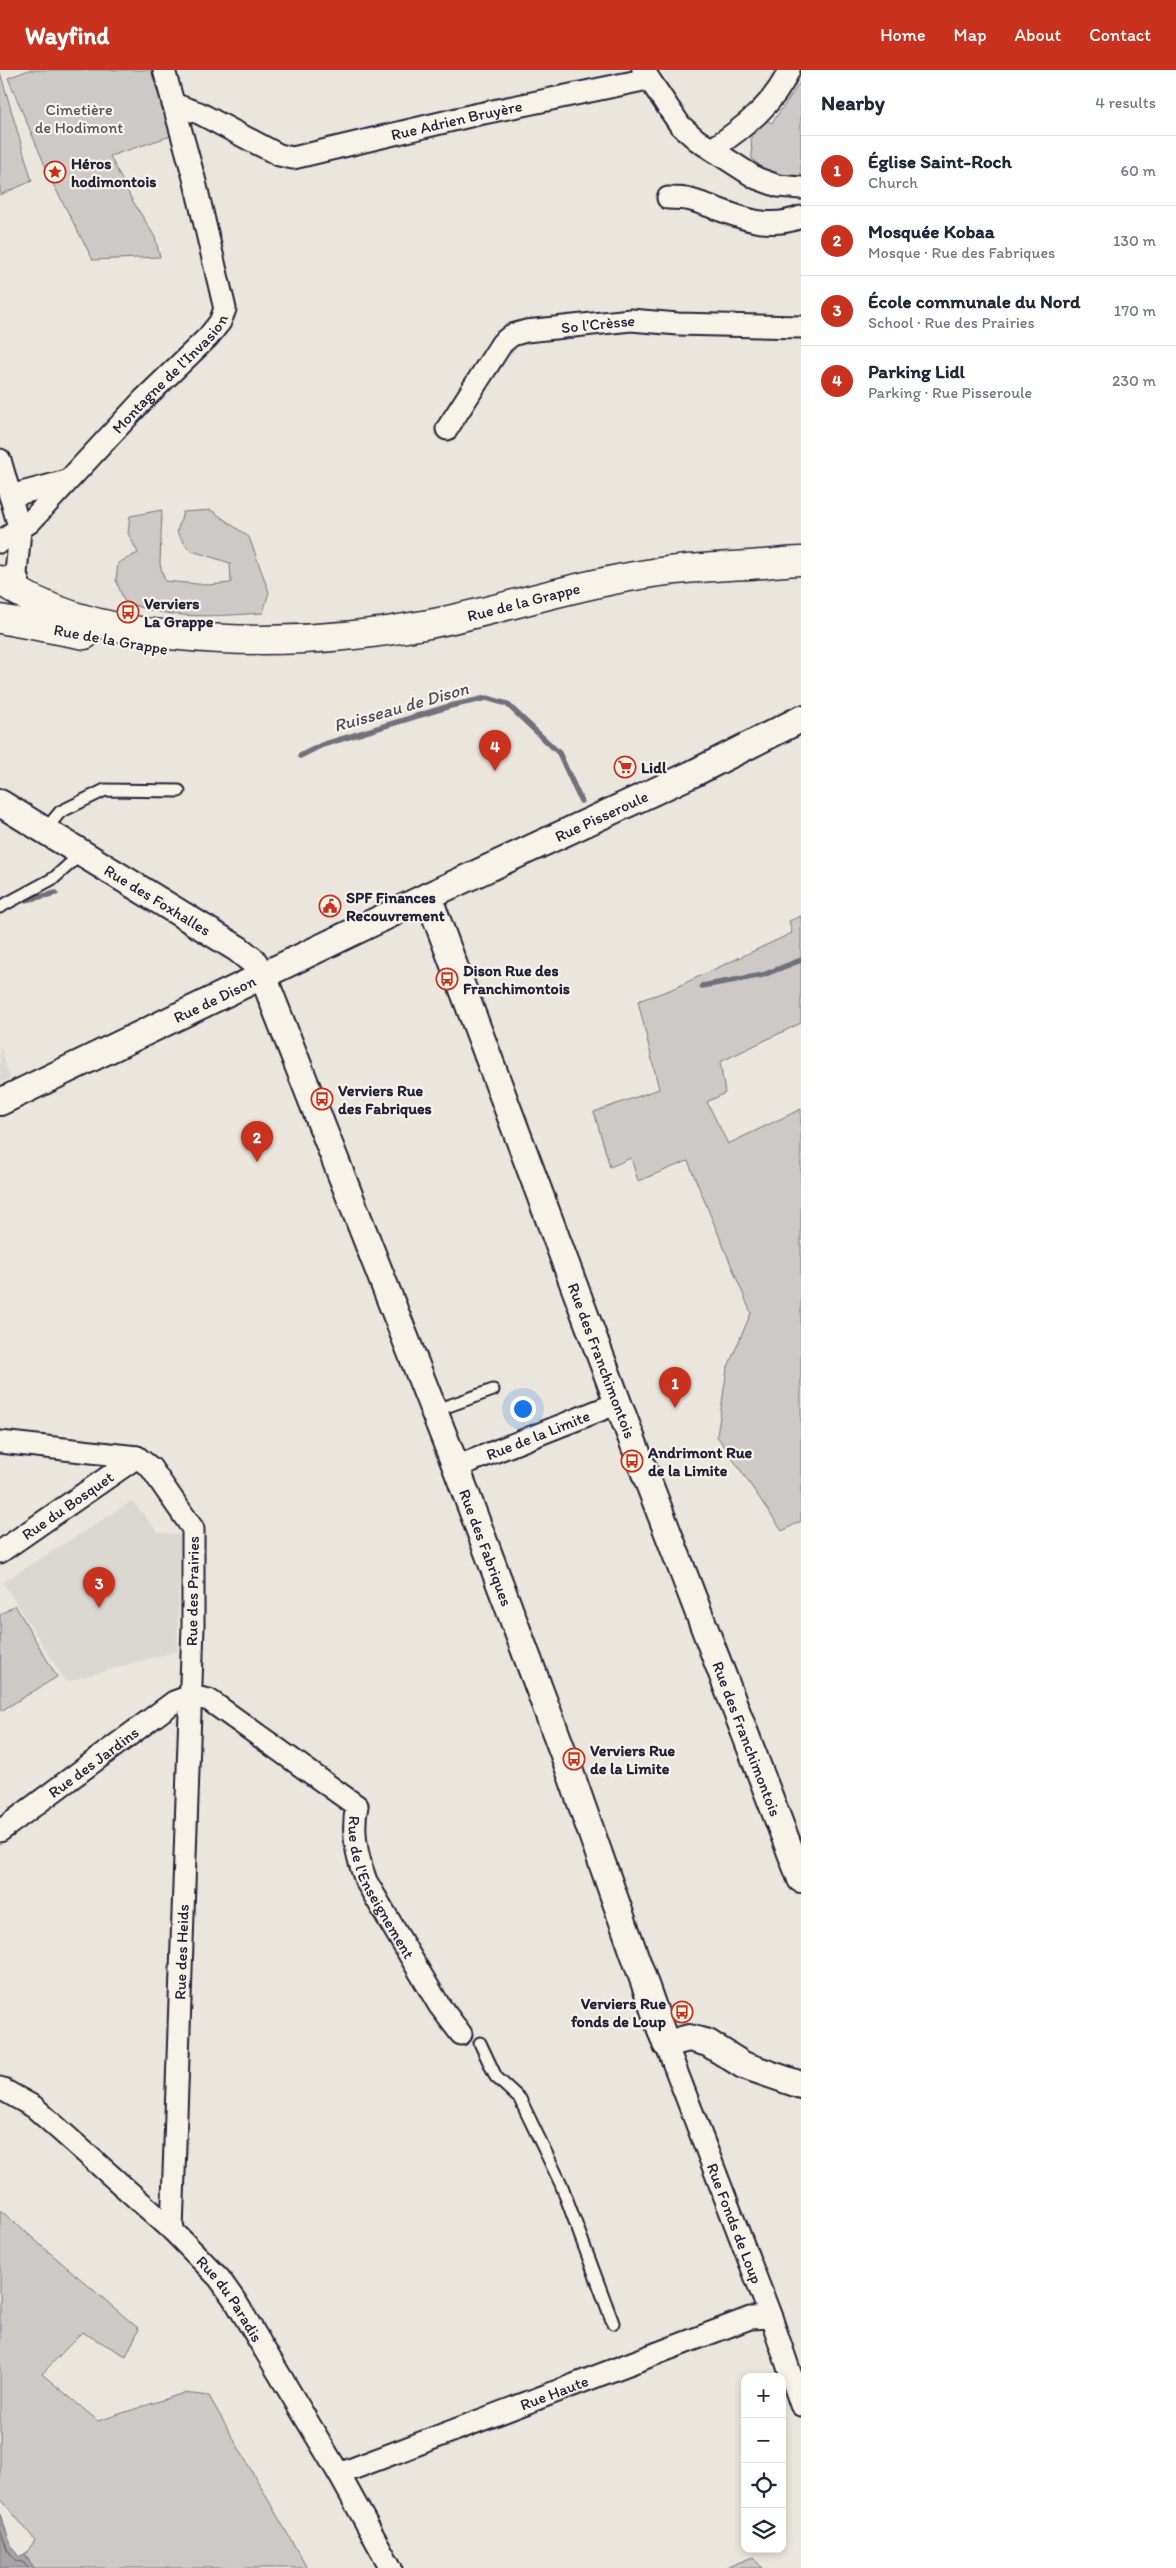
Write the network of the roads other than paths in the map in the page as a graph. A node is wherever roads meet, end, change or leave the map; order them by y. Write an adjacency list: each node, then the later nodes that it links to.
1 (164, 70): 4 (street, Montagne de l'Invasion)
2 (789, 70): 5 (street)
3 (646, 75): 4 (street, Rue Adrien Bruyère); 5 (street)
4 (173, 104): 12 (street, Montagne de l'Invasion)
5 (712, 149): 6 (street)
6 (801, 188)
7 (668, 198): 8 (street)
8 (801, 217)
9 (801, 327): 10 (street, So l'Crèsse)
10 (447, 429)
11 (0, 460): 13 (street)
12 (67, 482): 13 (street); 14 (street, Montagne de l'Invasion)
13 (5, 501): 14 (street)
14 (20, 530): 15 (street, Montagne de l'Invasion); 19 (street, Rue de la Grappe)
15 (0, 542)
16 (801, 561): 17 (main road, Rue de la Grappe)
17 (765, 564): 18 (main road, Rue de la Grappe); 21 (main road, Rue de la Grappe)
18 (801, 572)
19 (11, 587): 21 (main road, Rue de la Grappe)
20 (0, 619): 21 (main road, Rue de la Grappe)
21 (281, 638)
22 (801, 719): 27 (street, Rue Pisseroule)
23 (179, 792): 25 (lane)
24 (0, 803): 25 (street, Rue des Foxhalles)
25 (45, 830): 26 (street, Rue des Foxhalles)
26 (82, 853): 28 (lane); 29 (street, Rue des Foxhalles)
27 (428, 896): 29 (street, Rue de Dison); 32 (street, Rue des Franchimontois)
28 (0, 907)
29 (263, 976): 30 (street, Rue de Dison); 33 (street, Rue des Fabriques)
30 (0, 1102)
31 (494, 1390): 33 (lane)
32 (618, 1403): 36 (street, Rue de la Limite); 41 (street, Rue des Franchimontois)
33 (434, 1411): 36 (street, Rue des Fabriques)
34 (0, 1442): 35 (street)
35 (136, 1457): 37 (street, Rue du Bosquet); 38 (street, Rue des Prairies)
36 (456, 1466): 44 (street, Rue des Fabriques)
37 (0, 1552)
38 (190, 1674): 39 (street, Rue des Heids)
39 (190, 1696): 40 (street, Rue des Jardins); 42 (street, Rue de l'Enseignement); 47 (street, Rue des Heids)
40 (2, 1824)
41 (801, 1879)
42 (461, 2034)
43 (480, 2043): 49 (lane)
44 (666, 2044): 45 (street); 48 (street, Rue Fonds de Loup)
45 (801, 2085)
46 (0, 2088): 47 (street, Rue du Paradis)
47 (172, 2230): 51 (street, Rue du Paradis)
48 (771, 2317): 50 (street, Rue Fonds de Loup); 51 (street, Rue Haute)
49 (613, 2323)
50 (801, 2405)
51 (339, 2474): 52 (street, Rue du Paradis)
52 (391, 2568)

